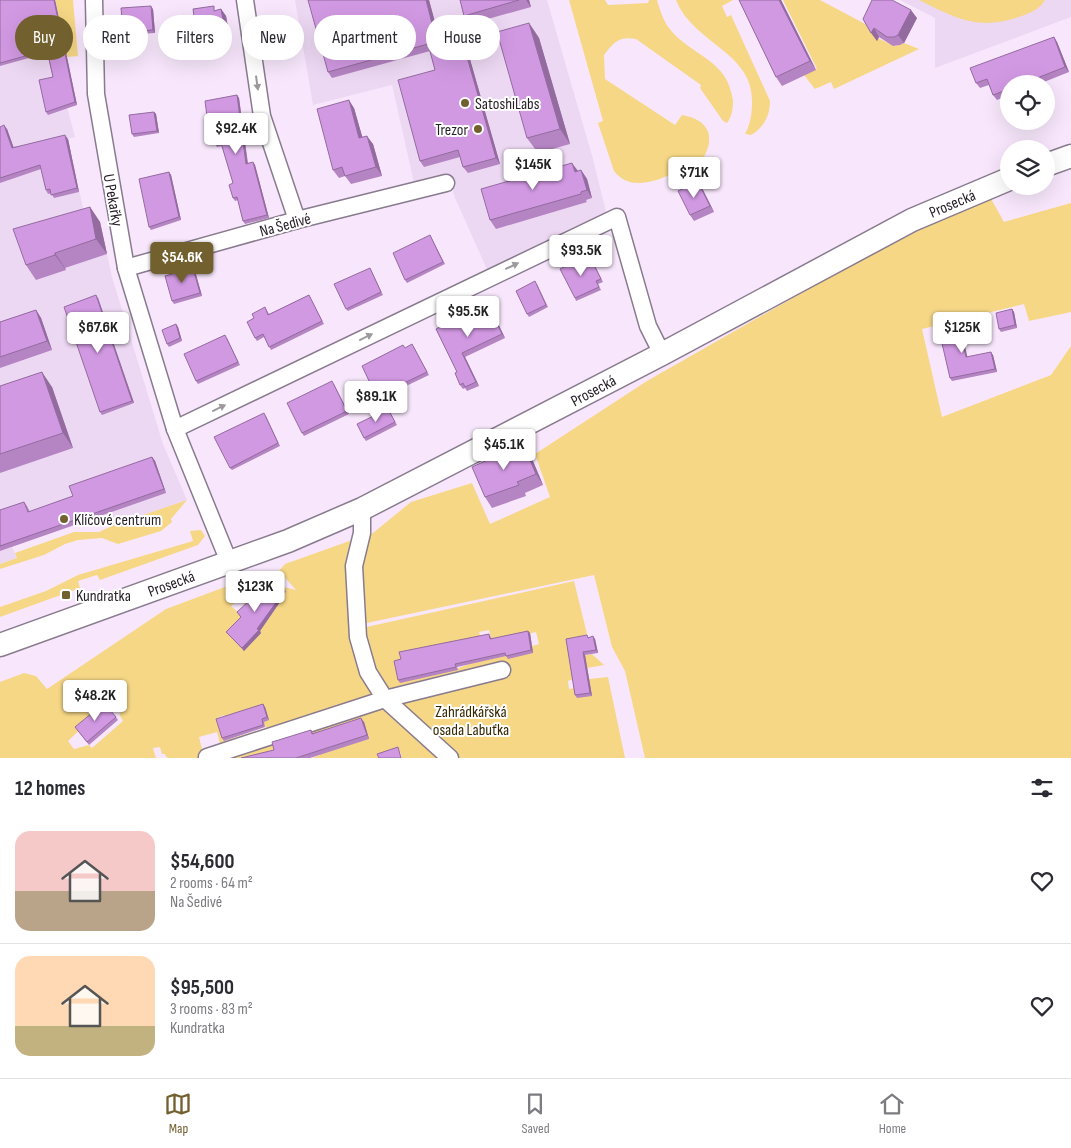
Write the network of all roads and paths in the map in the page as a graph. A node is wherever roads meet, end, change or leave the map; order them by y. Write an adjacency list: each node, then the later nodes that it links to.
1 (94, 0): 8 (street, U Pekařky)
2 (245, 0): 7 (street, one-way to 7)
3 (1071, 156): 4 (main road)
4 (1055, 161)
5 (446, 182): 7 (street, Na Šedivé)
6 (1000, 183): 9 (main road, Prosecká)
7 (297, 220): 8 (street, Na Šedivé)
8 (126, 268): 10 (street, U Pekařky)
9 (662, 354): 10 (street, one-way to 9); 11 (main road, Prosecká)
10 (175, 429): 12 (street, U Pekařky)
11 (362, 509): 12 (main road, Prosecká); 15 (street)
12 (229, 562): 13 (main road, Prosecká)
13 (0, 645)
14 (502, 670): 15 (street)
15 (385, 699): 16 (street); 17 (street)
16 (207, 758)
17 (450, 758)

